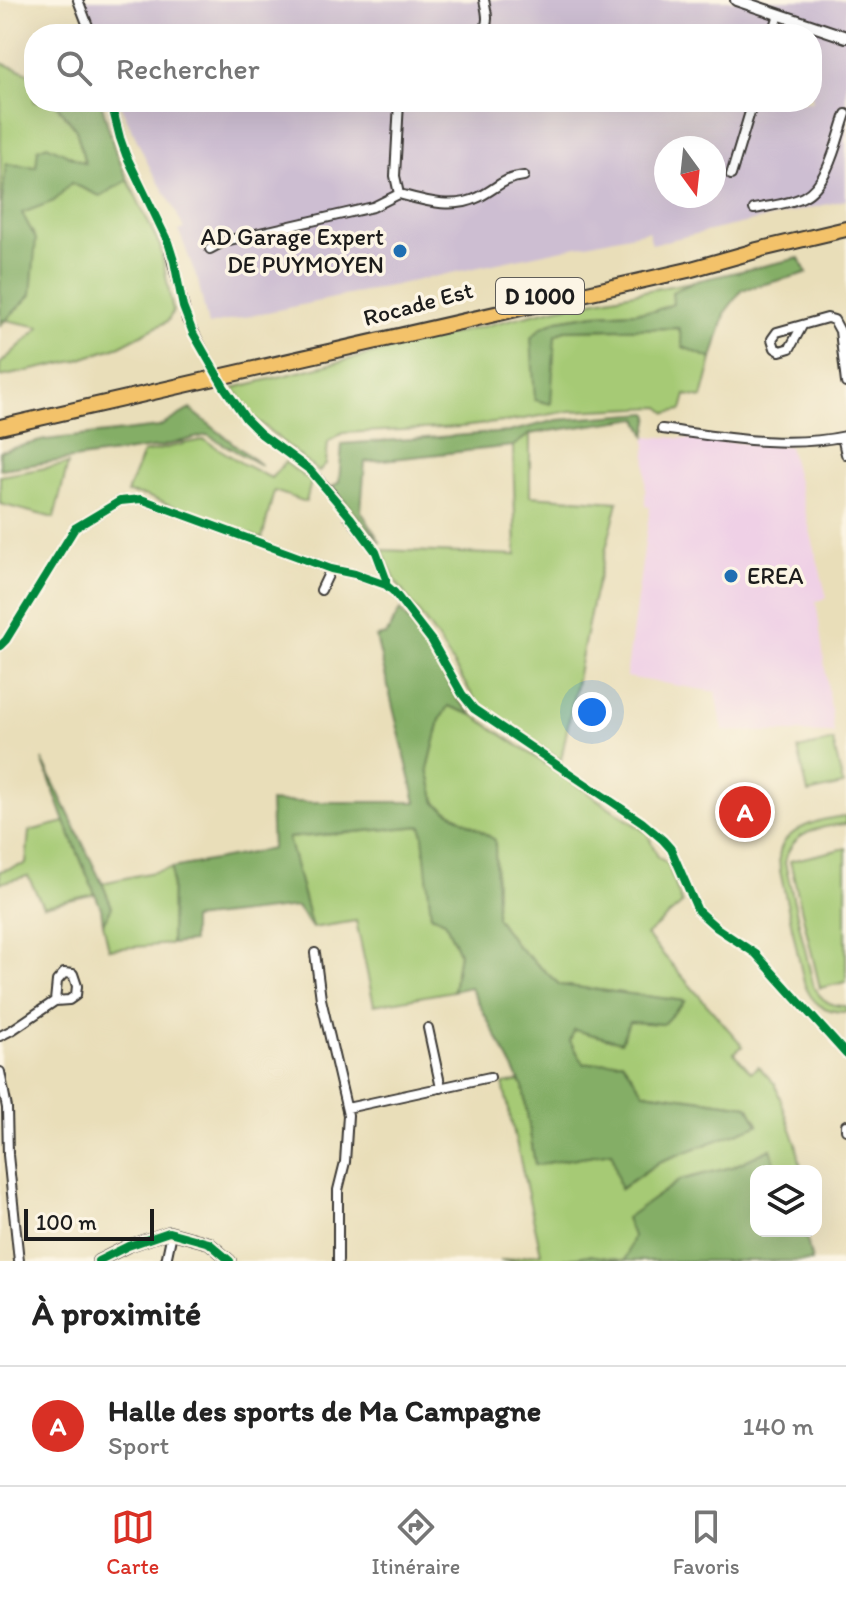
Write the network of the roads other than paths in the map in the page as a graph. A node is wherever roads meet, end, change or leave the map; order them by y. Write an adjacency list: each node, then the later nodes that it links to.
1 (78, 0): 5 (street)
2 (484, 0): 6 (street)
3 (736, 0): 4 (street)
4 (779, 14): 7 (street); 8 (street)
5 (87, 24)
6 (486, 24)
7 (776, 24)
8 (808, 24)
9 (822, 29): 10 (street)
10 (846, 37)
11 (114, 112): 22 (street)
12 (398, 112): 17 (street)
13 (750, 112): 15 (street)
14 (846, 114): 18 (street)
15 (731, 175)
16 (524, 176): 17 (street)
17 (399, 194): 20 (street)
18 (754, 209)
19 (846, 229): 25 (main road, Rocade Est / D 1000)
20 (210, 249)
21 (802, 326): 23 (street)
22 (214, 370)
23 (846, 383)
24 (224, 387): 30 (street)
25 (0, 427)
26 (662, 429): 27 (street)
27 (844, 436): 28 (street)
28 (846, 454)
29 (331, 569): 30 (street); 31 (street); 32 (street)
30 (386, 585): 37 (street)
31 (321, 590)
32 (0, 646)
33 (315, 953): 41 (street)
34 (55, 1001): 36 (street)
35 (428, 1028): 40 (street)
36 (0, 1036)
37 (846, 1054)
38 (0, 1072): 42 (street)
39 (490, 1077): 40 (street)
40 (441, 1088): 41 (street)
41 (347, 1108): 48 (street)
42 (4, 1155): 44 (street)
43 (172, 1233): 45 (street); 46 (street); 47 (street)
44 (19, 1261)
45 (98, 1261)
46 (166, 1261)
47 (230, 1261)
48 (338, 1261)

